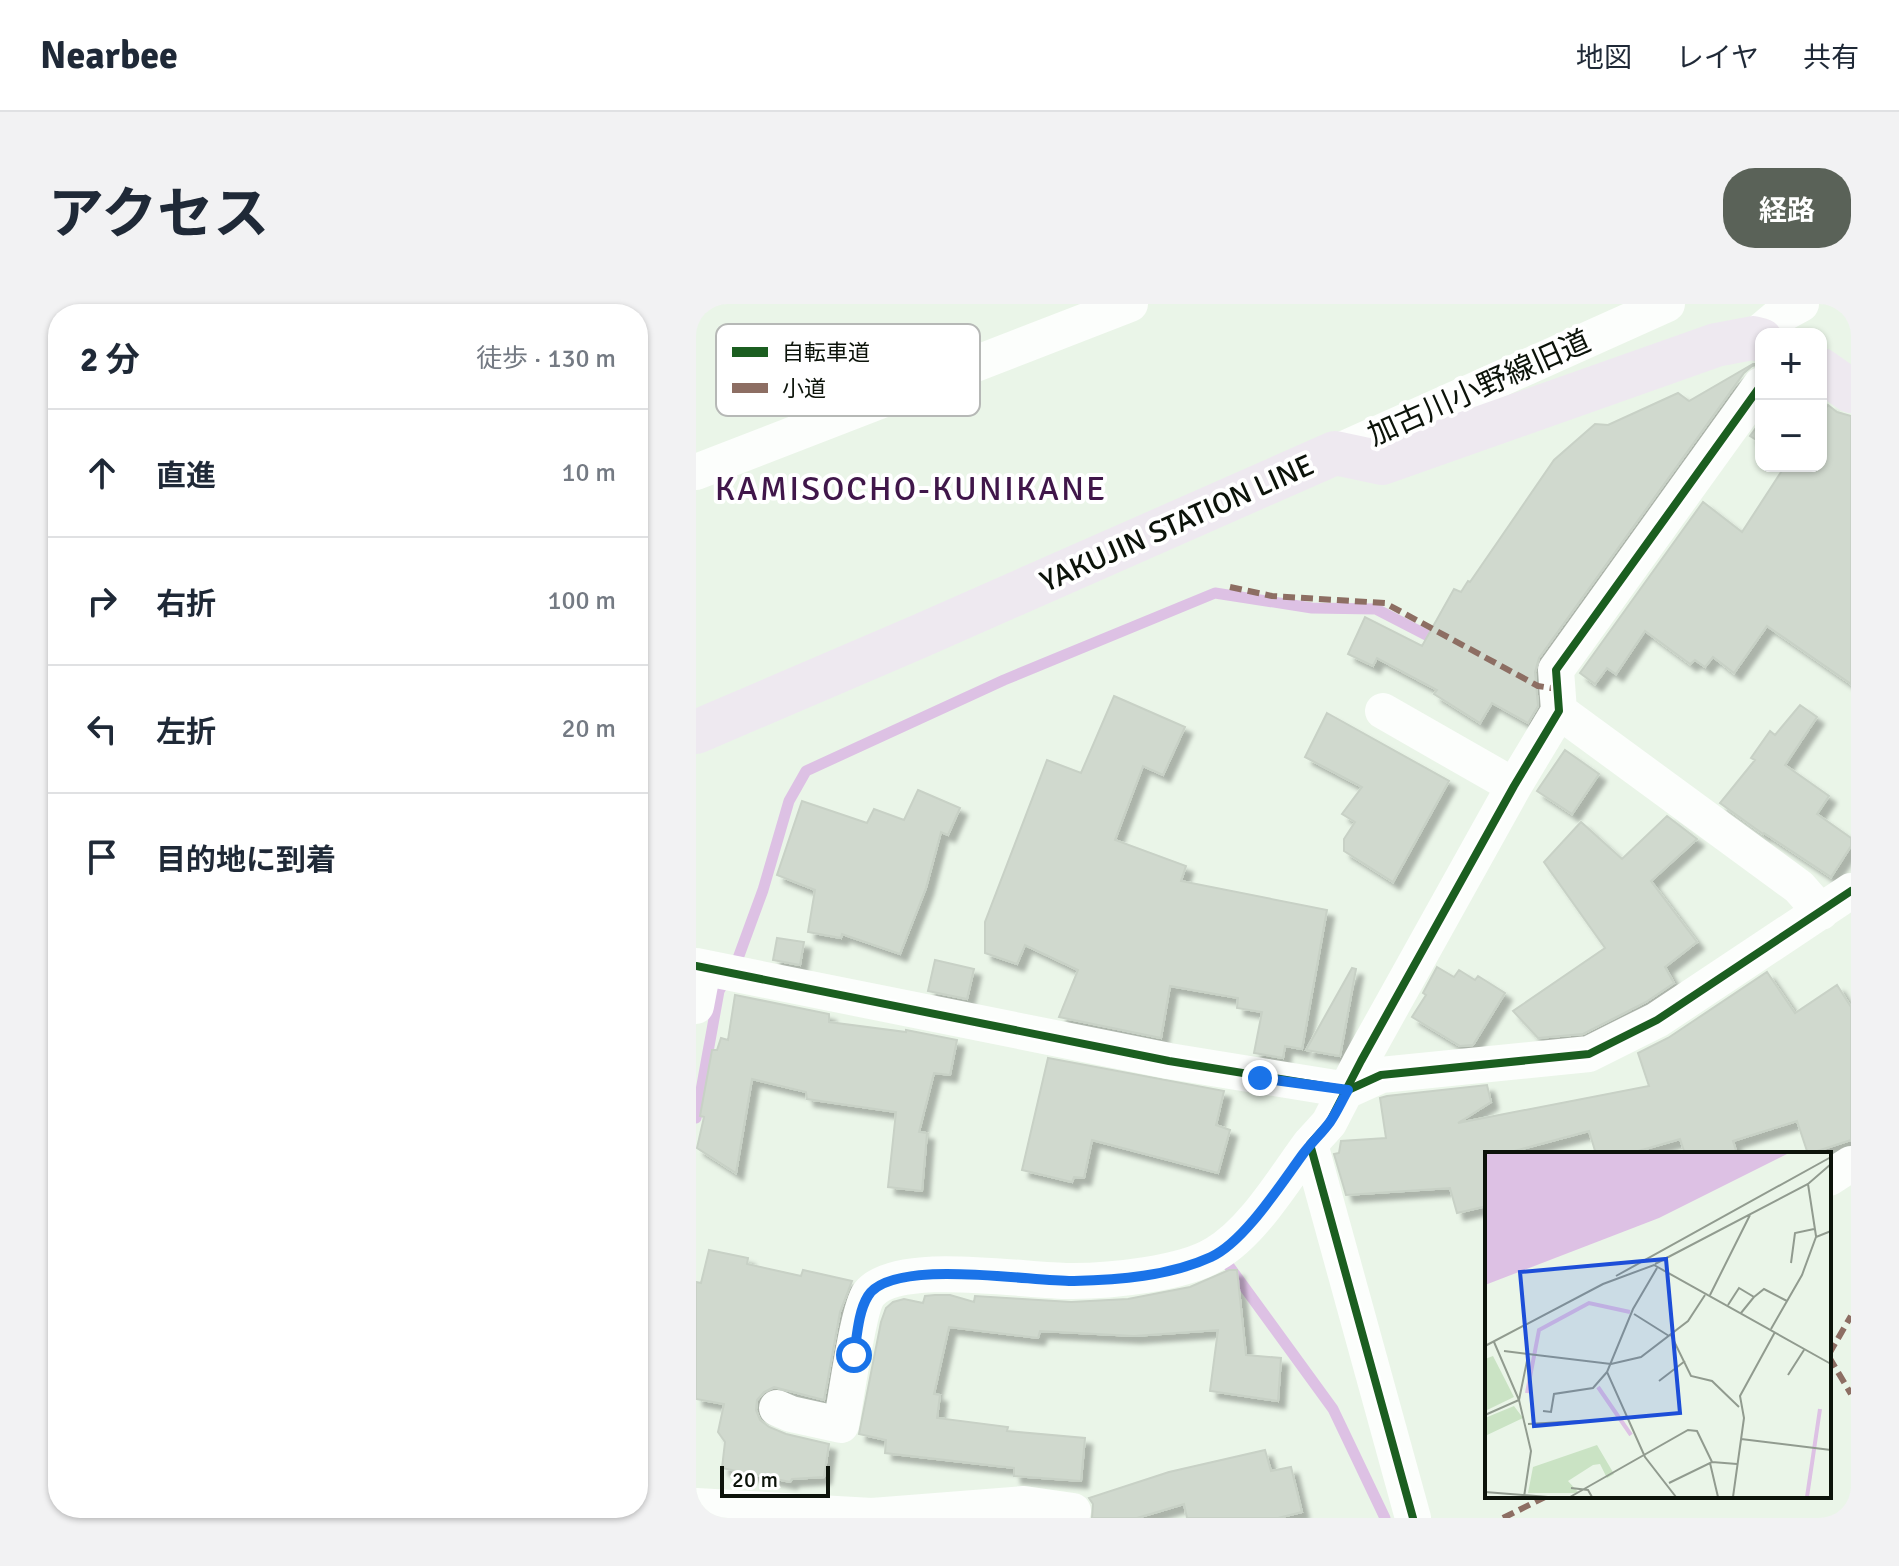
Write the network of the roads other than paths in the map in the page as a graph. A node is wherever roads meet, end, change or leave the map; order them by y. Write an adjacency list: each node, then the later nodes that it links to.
1 (1130, 304): 6 (street)
2 (1667, 304): 11 (street, 加古川小野線旧道)
3 (1801, 304): 4 (street)
4 (1768, 328)
5 (1755, 339): 11 (main road, YAKUJIN STATION LINE)
6 (980, 362)
7 (1827, 374): 8 (main road)
8 (1851, 391)
9 (1755, 393): 14 (street)
10 (841, 416): 12 (street)
11 (1335, 453): 15 (main road, YAKUJIN STATION LINE)
12 (696, 472)
13 (1383, 711): 16 (street)
14 (1559, 711): 16 (street); 17 (street)
15 (696, 732)
16 (1514, 786): 20 (street)
17 (1843, 912): 20 (street)
18 (699, 967): 19 (street); 20 (street)
19 (696, 1006)
20 (1348, 1090): 21 (street)
21 (1310, 1144): 24 (street); 27 (street)
22 (1851, 1164): 23 (street)
23 (1831, 1177)
24 (777, 1408)
25 (696, 1506): 26 (street)
26 (1073, 1511)
27 (1413, 1518)

